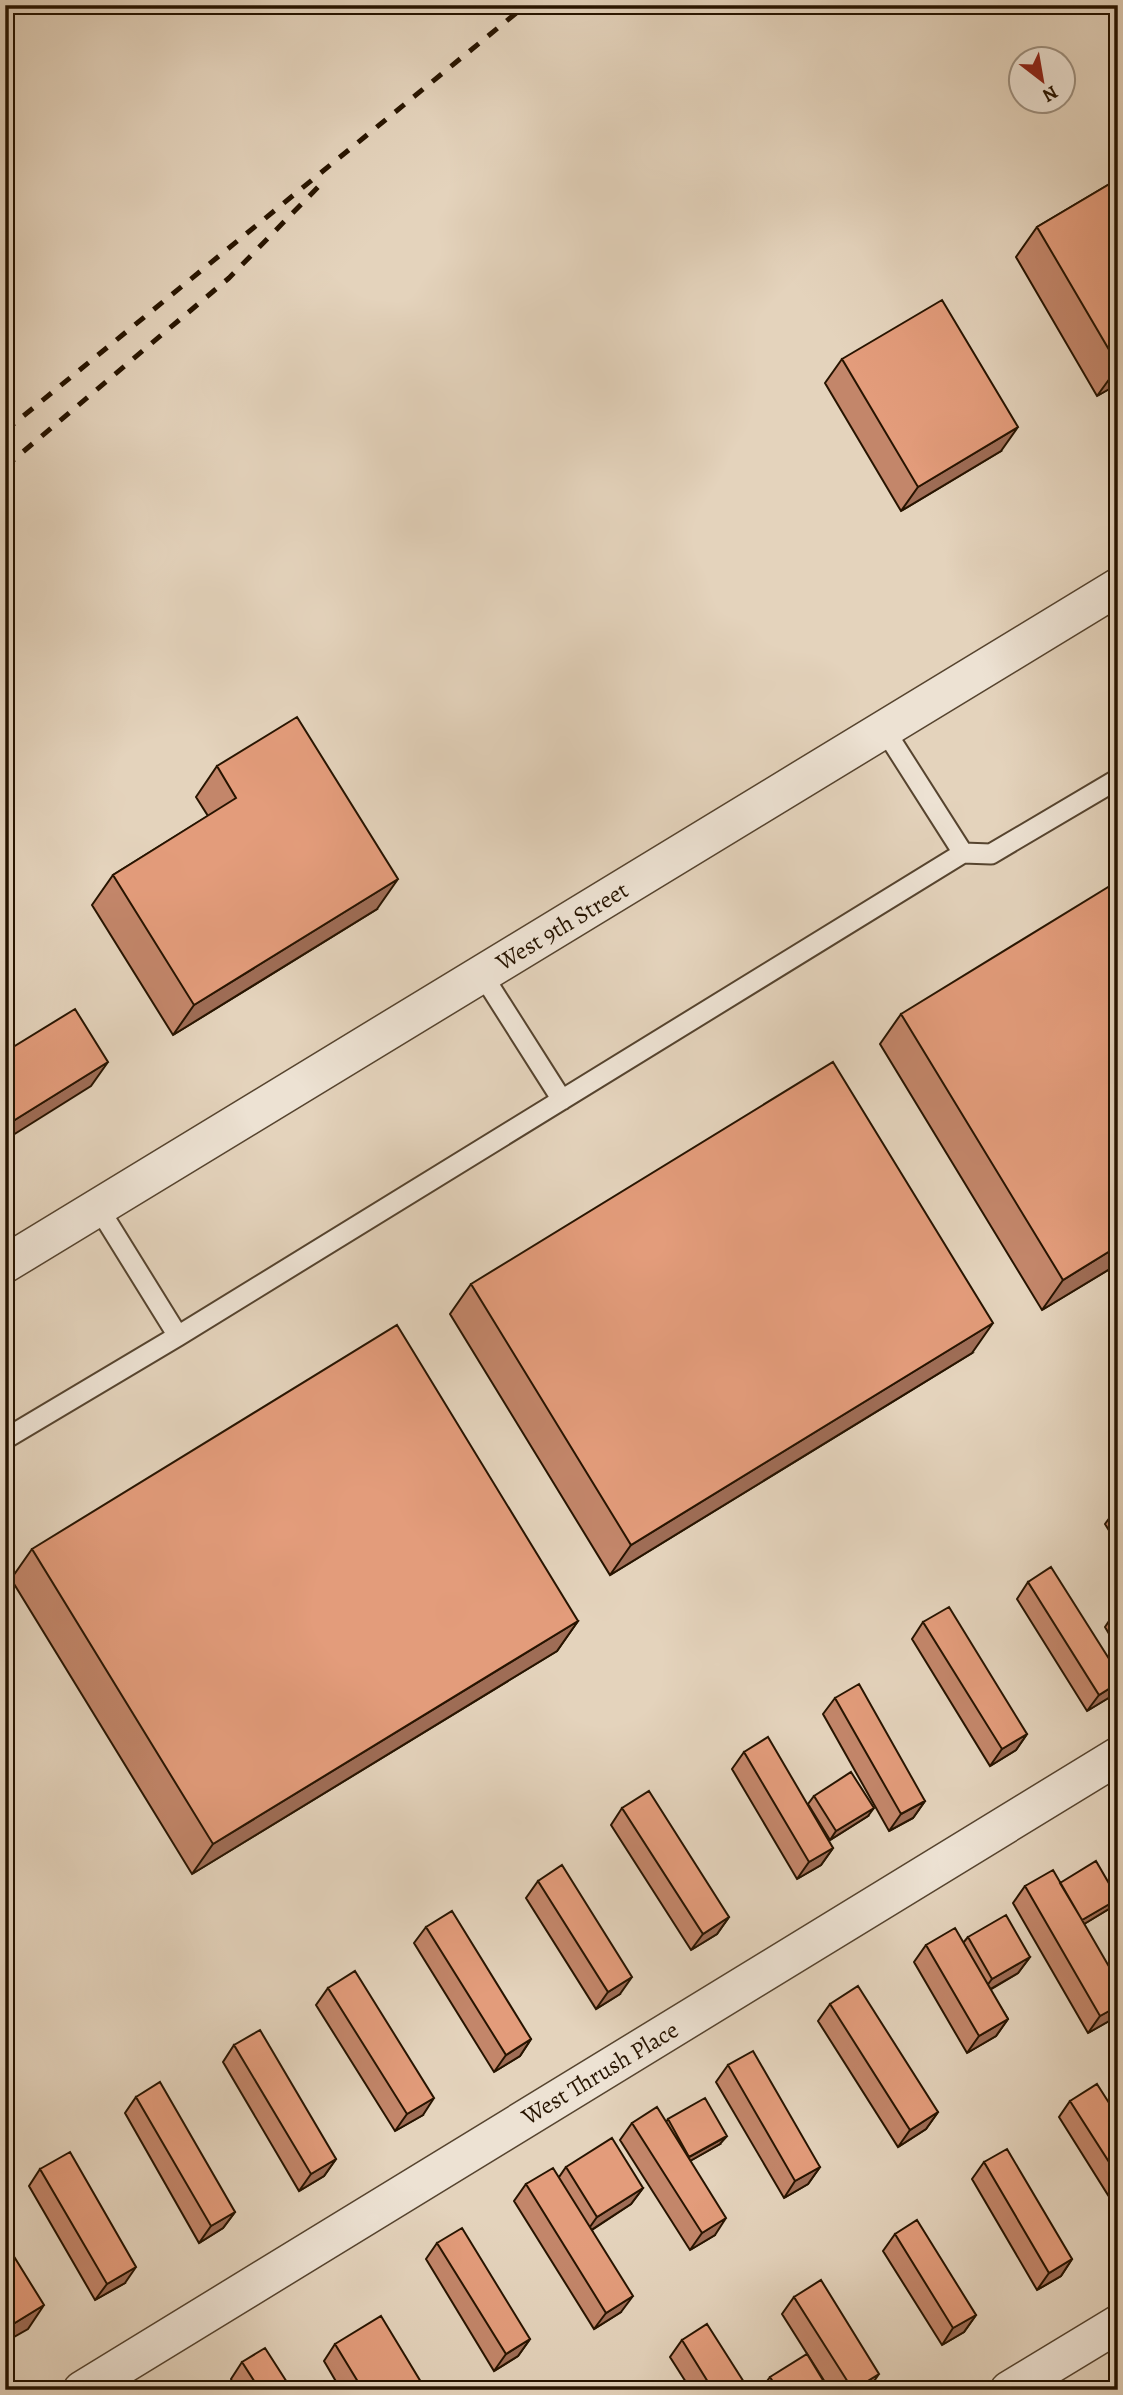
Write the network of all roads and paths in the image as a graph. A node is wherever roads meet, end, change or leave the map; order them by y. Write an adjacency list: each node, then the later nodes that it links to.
1 (1118, 587): 2 (street, West 9th Street)
2 (884, 729): 4 (lane); 5 (street, West 9th Street)
3 (1118, 779): 4 (lane)
4 (963, 853): 6 (lane)
5 (482, 974): 6 (lane); 7 (street, West 9th Street)
6 (562, 1100): 9 (lane)
7 (98, 1207): 8 (street, West 9th Street); 9 (lane)
8 (5, 1264)
9 (178, 1336): 10 (lane)
10 (5, 1439)
11 (1118, 1756): 13 (street, West Thrush Place)
12 (1118, 2324): 14 (street)
13 (82, 2390)
14 (1009, 2390)

